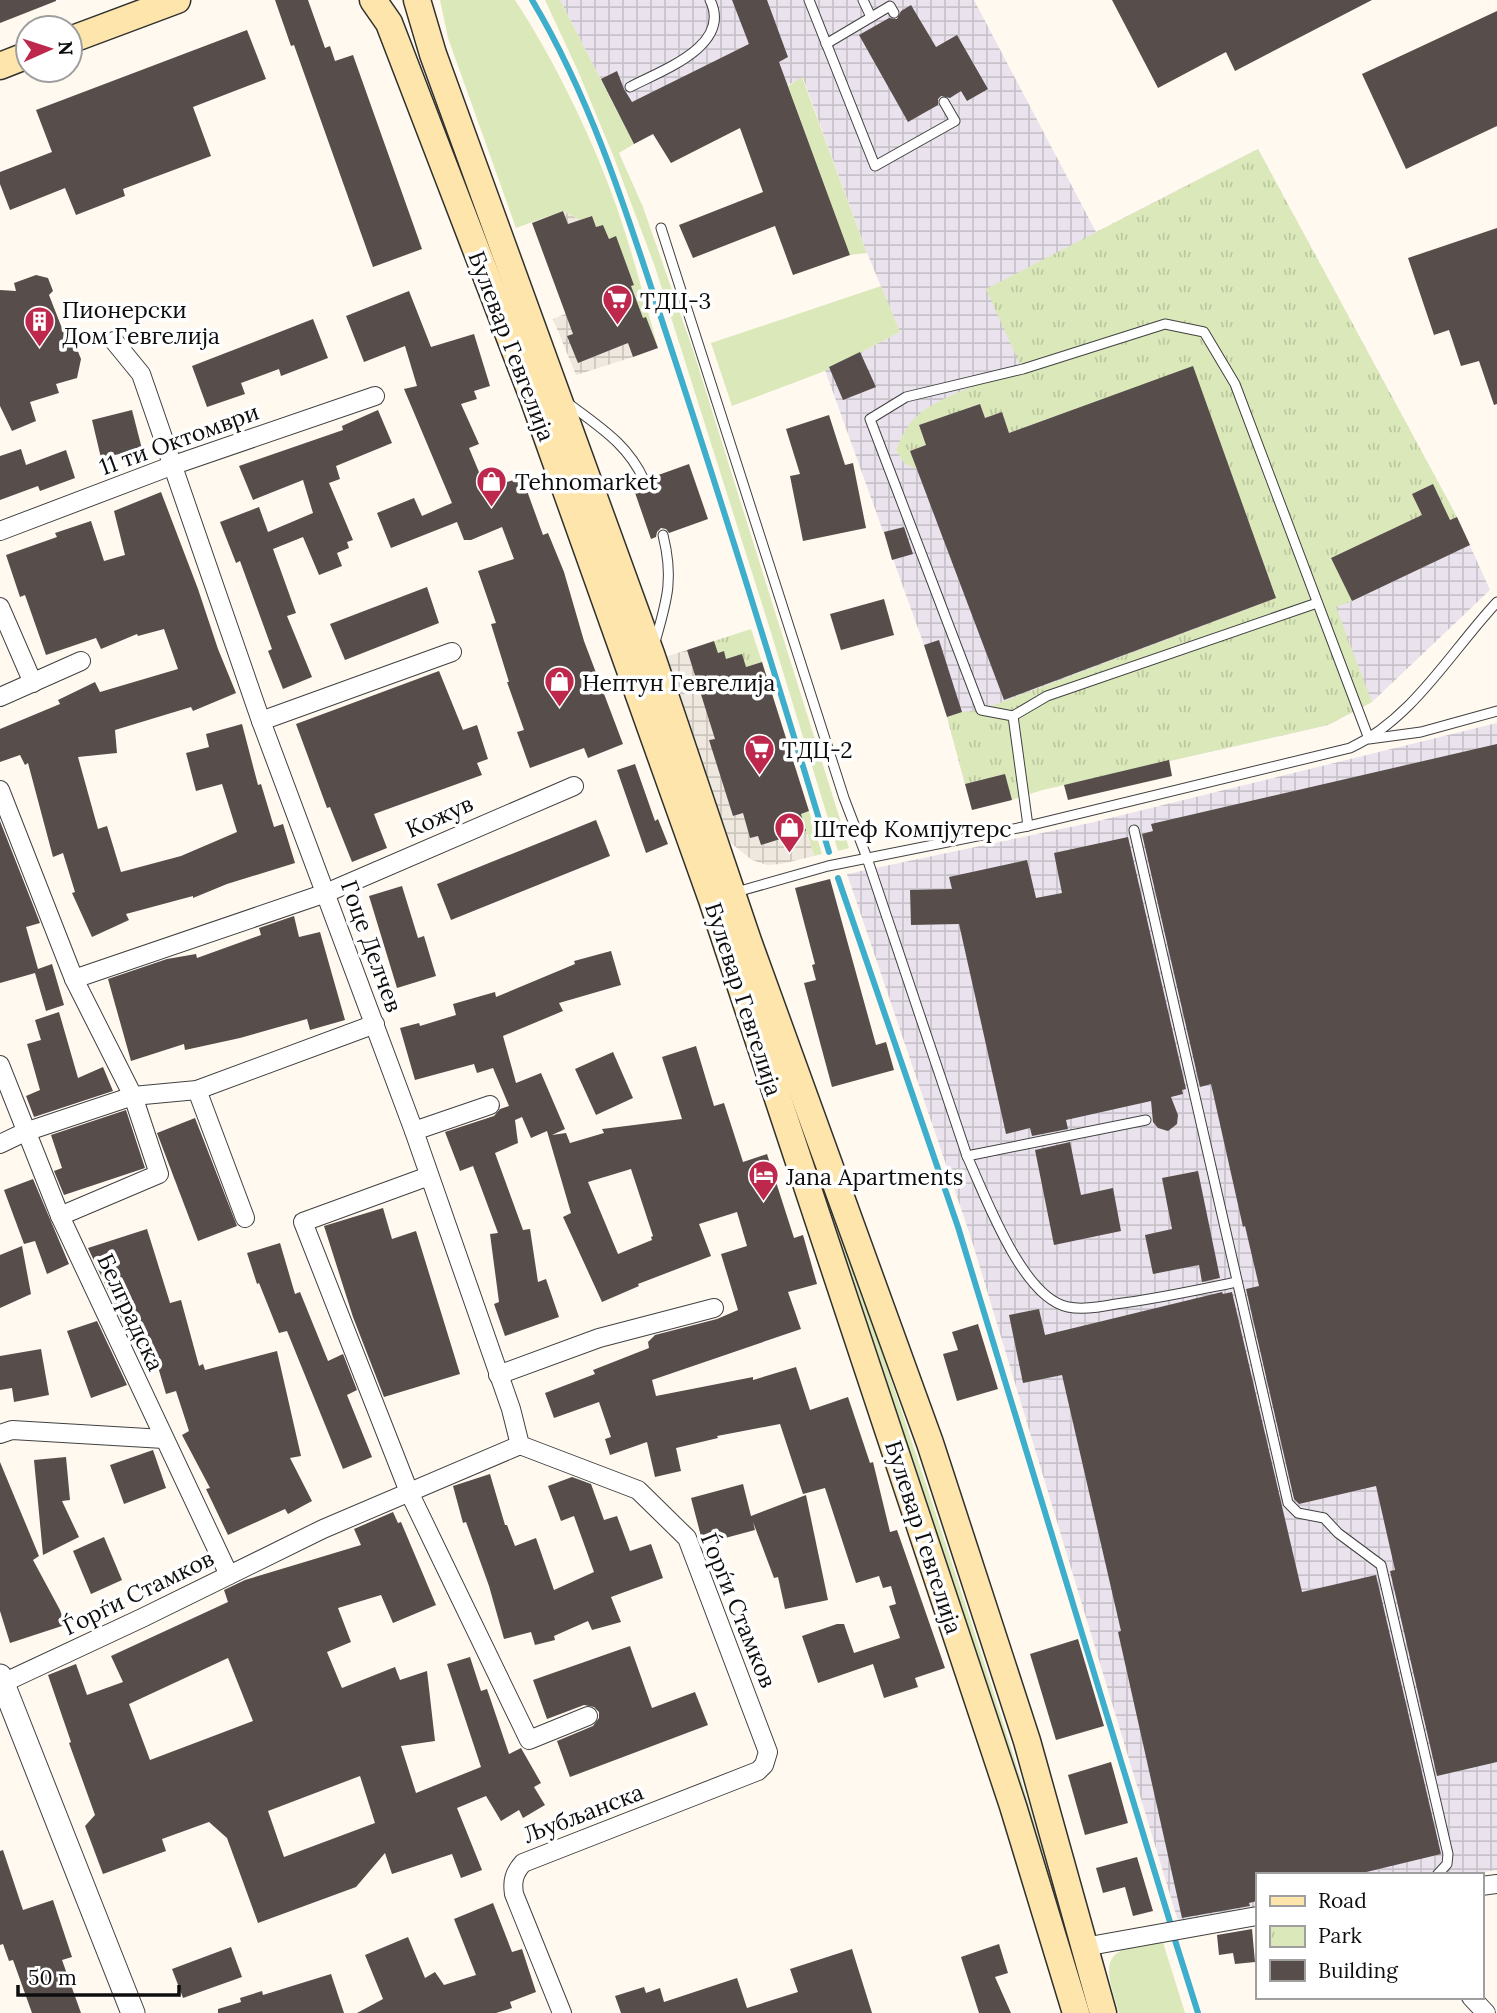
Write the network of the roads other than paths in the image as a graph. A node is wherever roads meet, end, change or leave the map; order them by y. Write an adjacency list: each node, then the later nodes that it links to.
1 (177, 0): 9 (main road)
2 (373, 0): 39 (main road, Булевар Гевгелија)
3 (417, 0): 15 (main road, Булевар Гевгелија)
4 (710, 0): 11 (lane)
5 (809, 0): 10 (lane)
6 (863, 0): 8 (lane)
7 (894, 13): 8 (lane)
8 (871, 17): 10 (lane)
9 (84, 35)
10 (827, 44): 12 (lane)
11 (630, 86)
12 (944, 102)
13 (661, 228): 37 (lane)
14 (114, 341): 17 (street, Гоце Делчев)
15 (555, 393): 18 (lane); 25 (main road, Булевар Гевгелија)
16 (375, 396): 17 (street, 11 ти Октомври)
17 (172, 466): 19 (street, 11 ти Октомври); 31 (street, Гоце Делчев)
18 (644, 480)
19 (0, 531)
20 (663, 535): 25 (lane)
21 (1497, 602): 32 (lane)
22 (1317, 603): 30 (lane); 30 (lane); 32 (lane)
23 (0, 607): 27 (street)
24 (452, 652): 31 (street)
25 (651, 654): 39 (main road, Булевар Гевгелија)
26 (81, 662): 27 (street)
27 (33, 683): 28 (street)
28 (0, 697)
29 (1497, 711): 32 (lane)
30 (1013, 716): 35 (lane)
31 (261, 720): 38 (street, Гоце Делчев)
32 (1369, 739): 35 (lane)
33 (573, 786): 38 (street, Кожув)
34 (0, 790): 40 (street)
35 (1028, 826): 37 (lane)
36 (1135, 830): 54 (lane)
37 (867, 858): 39 (lane); 50 (lane)
38 (326, 893): 40 (street, Кожув); 41 (street, Гоце Делчев)
39 (722, 897): 67 (main road, Булевар Гевгелија); 71 (main road, Булевар Гевгелија)
40 (74, 979): 44 (street)
41 (375, 1024): 43 (street); 47 (street, Гоце Делчев)
42 (0, 1065): 48 (street, Белградска)
43 (197, 1090): 44 (street); 53 (street)
44 (132, 1096): 48 (street); 52 (street)
45 (490, 1105): 47 (street)
46 (1146, 1120): 50 (lane)
47 (414, 1131): 51 (street, Гоце Делчев)
48 (25, 1132): 49 (street); 52 (street, Белградска)
49 (0, 1144)
50 (967, 1156): 54 (lane)
51 (429, 1176): 56 (street, Гоце Делчев); 60 (street)
52 (60, 1216): 58 (street, Белградска)
53 (245, 1218)
54 (1237, 1282): 65 (lane)
55 (714, 1308): 56 (street)
56 (498, 1375): 59 (street, Гоце Делчев)
57 (0, 1434): 58 (street)
58 (164, 1439): 61 (street, Белградска)
59 (520, 1445): 60 (street, Ѓорѓи Стамков); 64 (street, Ѓорѓи Стамков)
60 (409, 1492): 61 (street, Ѓорѓи Стамков); 63 (street)
61 (229, 1575): 62 (street, Ѓорѓи Стамков)
62 (2, 1679): 69 (street)
63 (587, 1716)
64 (767, 1758): 70 (street, Љубљанска)
65 (1439, 1873)
66 (1256, 1916): 67 (street)
67 (1084, 1947): 72 (main road, Булевар Гевгелија)
68 (1473, 1999): 73 (street)
69 (133, 2013)
70 (562, 2013)
71 (1076, 2013)
72 (1103, 2013)
73 (1486, 2013)

